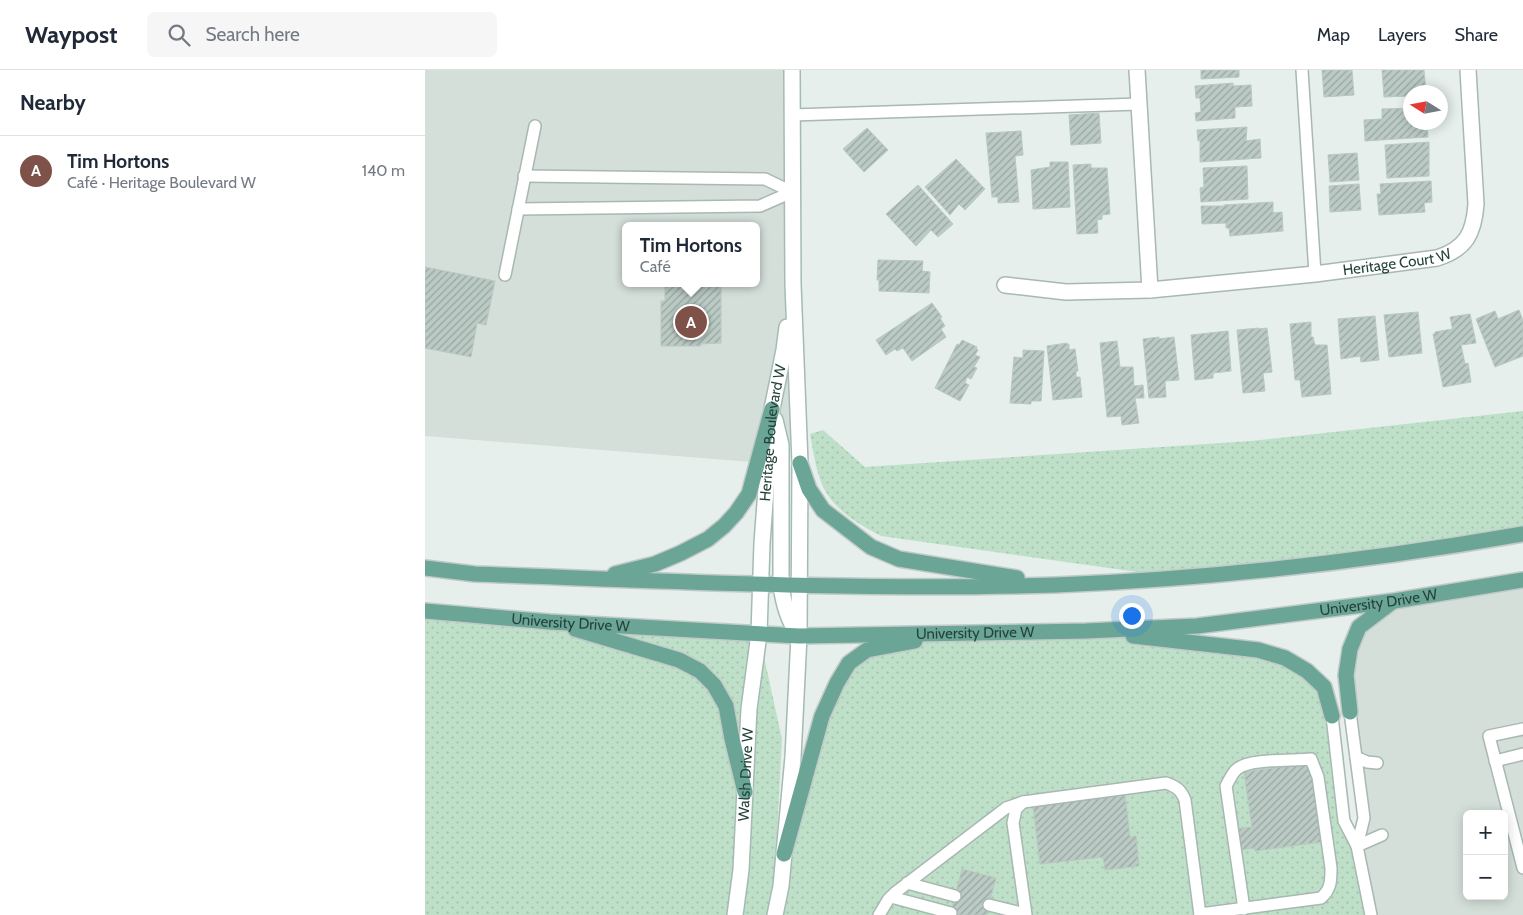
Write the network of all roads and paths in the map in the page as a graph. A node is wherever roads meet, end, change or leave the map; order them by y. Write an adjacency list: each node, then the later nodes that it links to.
1 (792, 70): 6 (street, Heritage Boulevard W)
2 (1137, 70): 5 (street)
3 (1302, 70): 11 (lane)
4 (1468, 70): 11 (street, Heritage Court W)
5 (1139, 104): 6 (lane); 15 (street)
6 (792, 115): 9 (street, Heritage Boulevard W)
7 (535, 126): 8 (lane)
8 (524, 176): 9 (lane); 10 (lane)
9 (791, 192): 10 (lane); 13 (street, Heritage Boulevard W)
10 (518, 209): 12 (lane)
11 (1315, 274): 15 (street, Heritage Court W)
12 (505, 275)
13 (793, 284): 16 (street, Heritage Boulevard W); 17 (street, Heritage Boulevard W)
14 (1005, 285): 15 (street, Heritage Court W)
15 (1150, 290)
16 (772, 409): 20 (main road); 22 (street, Heritage Boulevard W); 24 (street)
17 (800, 463): 23 (main road); 25 (street, Heritage Boulevard W)
18 (1523, 534): 23 (main road)
19 (425, 568): 20 (main road)
20 (597, 578): 22 (main road)
21 (1523, 580): 26 (main road, University Drive W)
22 (759, 585): 24 (main road); 31 (street, Heritage Boulevard W)
23 (1056, 585): 25 (main road)
24 (781, 586): 25 (main road); 32 (street)
25 (800, 586): 32 (street, Heritage Boulevard W)
26 (1394, 601): 29 (main road, University Drive W); 33 (main road)
27 (425, 611): 28 (main road, University Drive W)
28 (550, 622): 31 (main road, University Drive W); 40 (main road)
29 (1086, 631): 30 (main road, University Drive W); 34 (main road)
30 (963, 633): 32 (main road, University Drive W); 44 (main road)
31 (759, 634): 32 (main road, University Drive W); 40 (street, Walsh Drive W)
32 (799, 636): 44 (street)
33 (1350, 712): 37 (lane)
34 (1332, 716): 43 (lane)
35 (1523, 729): 38 (lane)
36 (1523, 754): 38 (lane)
37 (1356, 757): 39 (lane); 43 (lane)
38 (1495, 761): 45 (lane)
39 (1377, 764)
40 (745, 792): 55 (street, Walsh Drive W)
41 (1023, 802): 46 (lane); 53 (lane); 54 (lane)
42 (1382, 835): 43 (lane)
43 (1357, 846): 57 (lane)
44 (784, 854): 56 (street)
45 (1523, 868)
46 (907, 883): 47 (lane); 48 (lane)
47 (955, 896)
48 (891, 897): 51 (lane); 52 (lane)
49 (989, 905): 53 (lane)
50 (1244, 909): 50 (lane); 54 (lane)
51 (951, 913)
52 (882, 914)
53 (1026, 914)
54 (1200, 914)
55 (735, 915)
56 (775, 915)
57 (1371, 915)

